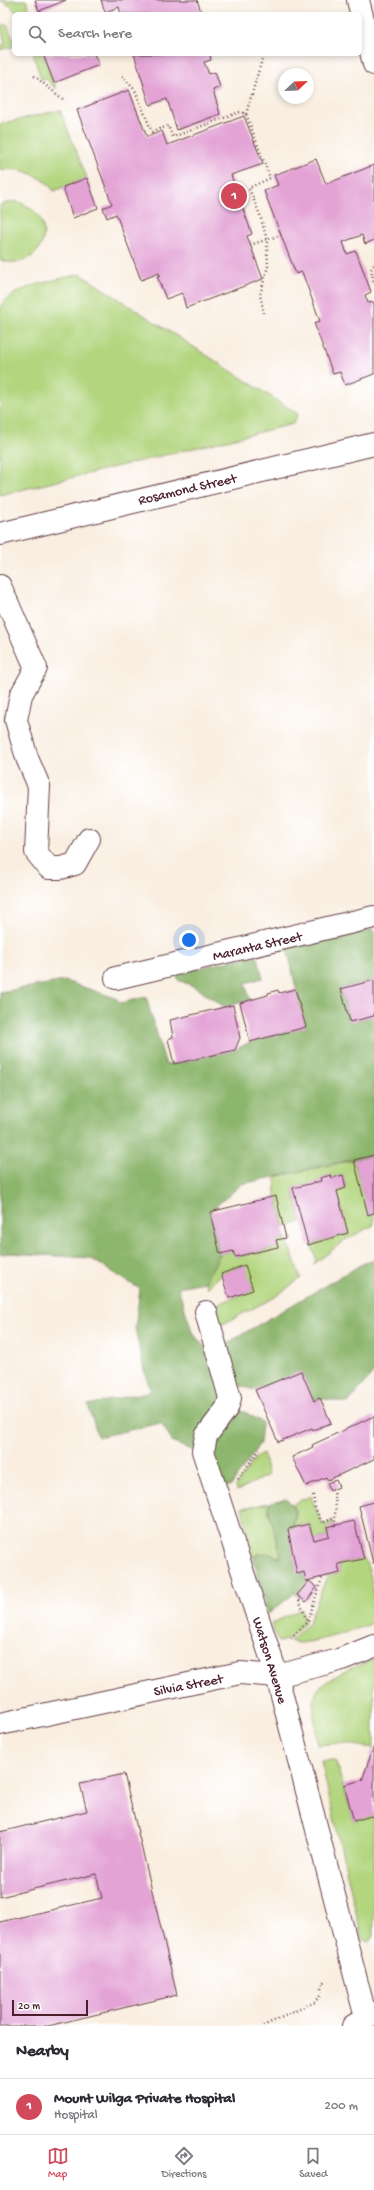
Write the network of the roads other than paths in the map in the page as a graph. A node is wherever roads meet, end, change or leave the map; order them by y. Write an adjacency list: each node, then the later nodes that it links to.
1 (358, 0): 2 (street)
2 (361, 12)
3 (362, 16): 4 (street)
4 (374, 64)
5 (374, 444): 6 (street, Rosamond Street)
6 (0, 534)
7 (0, 586): 8 (street)
8 (89, 839)
9 (374, 917): 10 (street, Maranta Street)
10 (116, 978)
11 (206, 1312): 13 (street, Watson Avenue)
12 (374, 1646): 13 (street, Silvia Street)
13 (277, 1676): 14 (street, Silvia Street); 15 (street, Watson Avenue)
14 (0, 1724)
15 (364, 2019)

